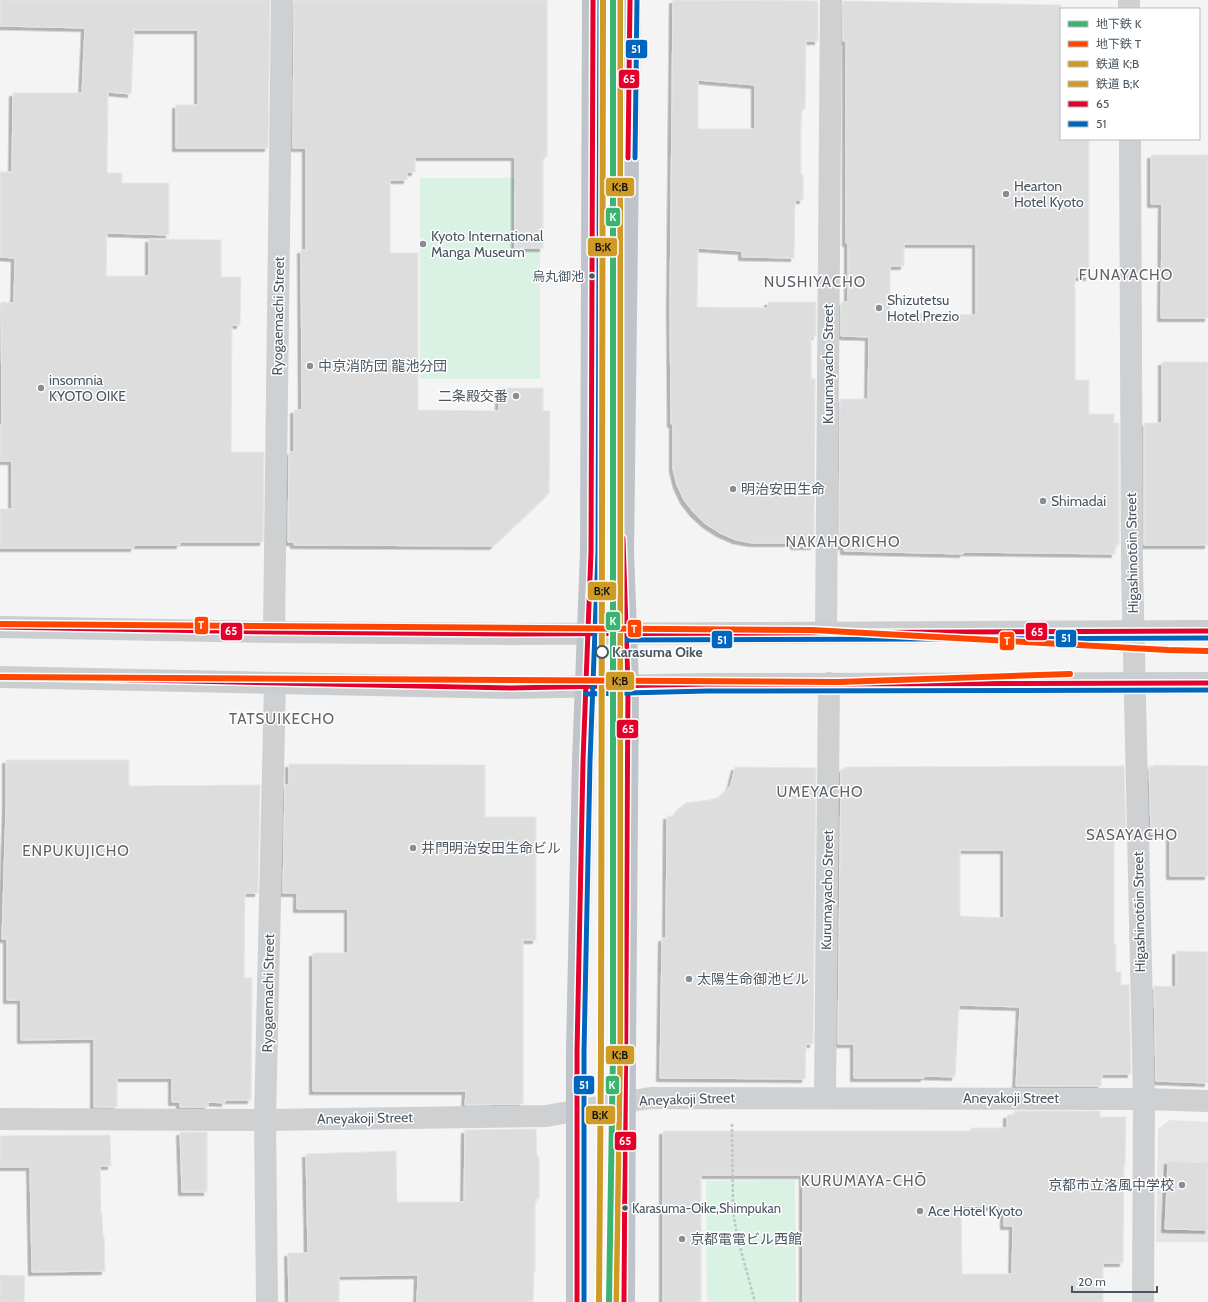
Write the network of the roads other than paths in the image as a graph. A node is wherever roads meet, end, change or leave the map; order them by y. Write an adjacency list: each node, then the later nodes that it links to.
1 (282, 0): 8 (street, Ryogaemachi Street)
2 (593, 0): 10 (highway)
3 (630, 0): 11 (highway)
4 (831, 0): 12 (street, Kurumayacho Street)
5 (1130, 140): 9 (street, Higashinotōin Street)
6 (0, 627): 8 (main road)
7 (1208, 631): 9 (main road)
8 (274, 632): 10 (main road)
9 (1133, 632): 12 (main road); 16 (street, Higashinotōin Street)
10 (588, 633): 11 (main road); 19 (highway)
11 (626, 633): 12 (main road); 18 (highway)
12 (826, 633)
13 (0, 677): 14 (main road)
14 (276, 683): 19 (main road); 26 (street, Ryogaemachi Street)
15 (829, 683): 16 (main road); 18 (main road); 20 (street, Kurumayacho Street)
16 (1134, 683): 17 (main road); 21 (street, Higashinotōin Street)
17 (1208, 683)
18 (628, 686): 19 (main road); 23 (highway)
19 (586, 687): 24 (highway)
20 (826, 1097): 21 (street, Aneyakoji Street); 23 (street, Aneyakoji Street)
21 (1144, 1099): 22 (street, Aneyakoji Street); 30 (street, Higashinotōin Street)
22 (1208, 1101)
23 (624, 1102): 24 (street, Aneyakoji Street); 29 (highway)
24 (577, 1110): 26 (street, Aneyakoji Street); 28 (highway)
25 (0, 1119): 26 (street, Aneyakoji Street)
26 (265, 1120): 27 (street, Ryogaemachi Street)
27 (267, 1302)
28 (577, 1302)
29 (624, 1302)
30 (1143, 1302)

